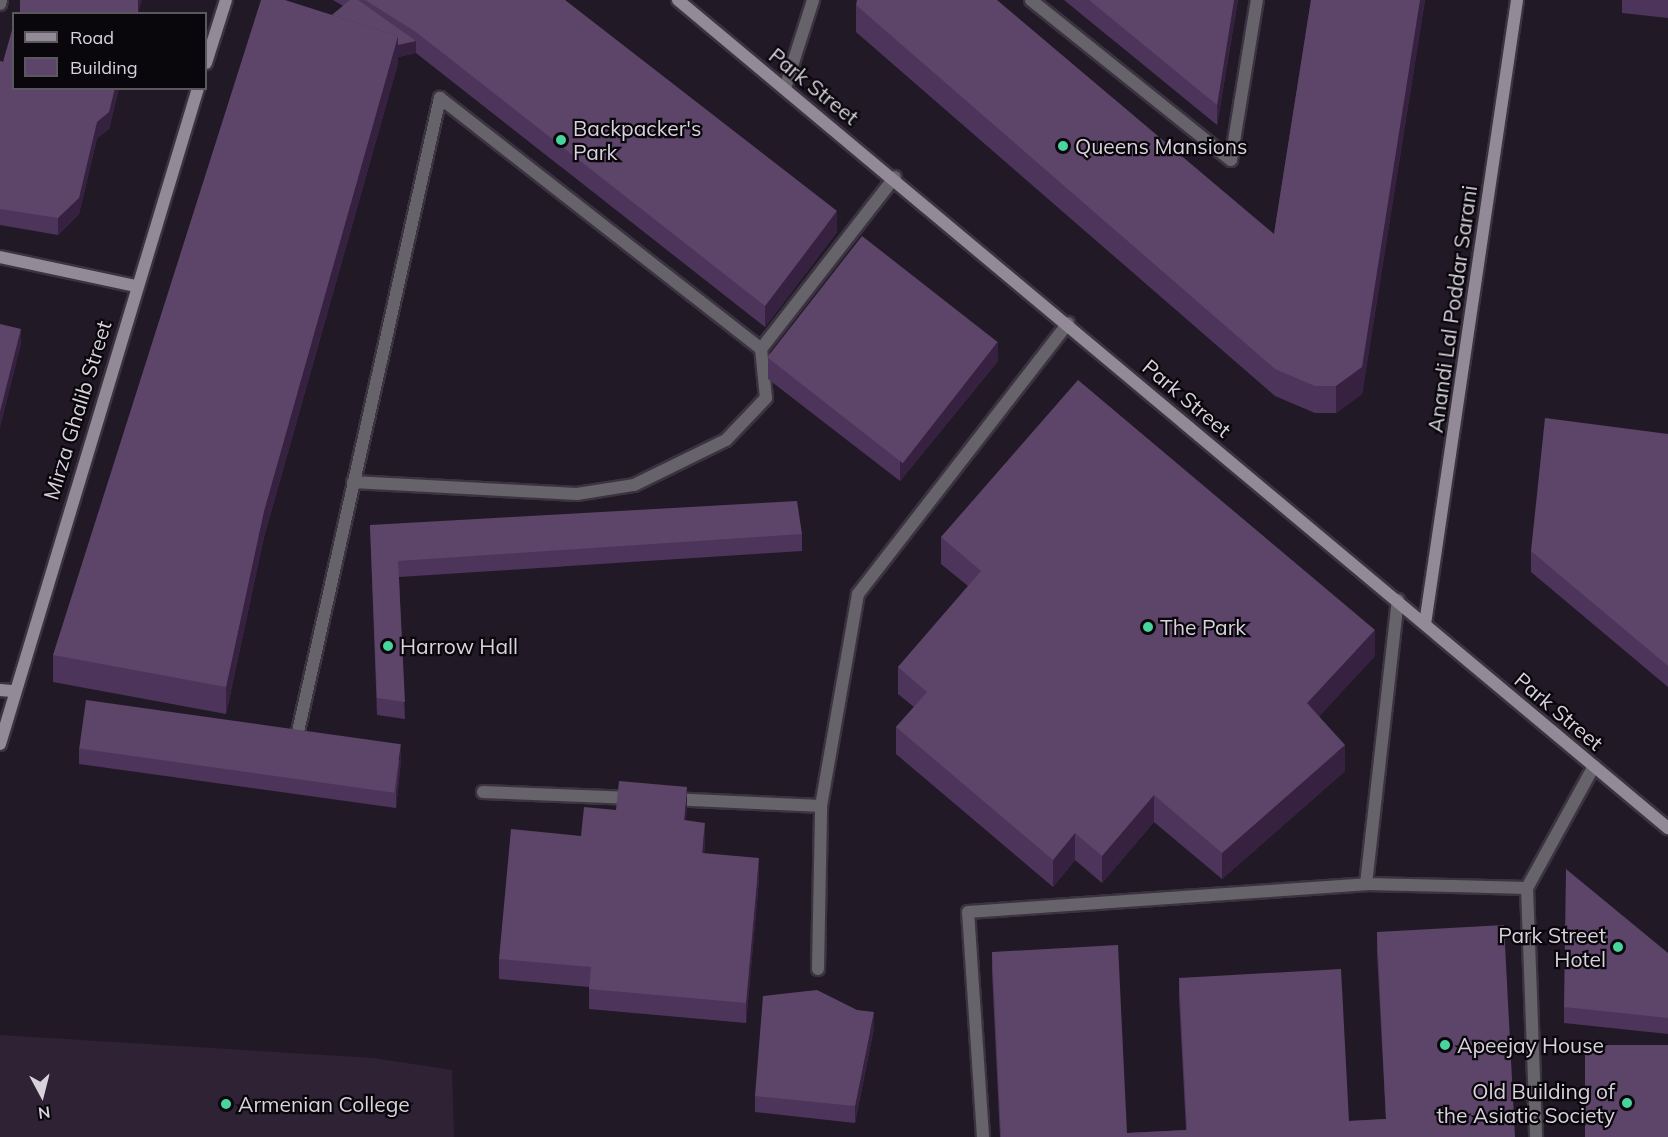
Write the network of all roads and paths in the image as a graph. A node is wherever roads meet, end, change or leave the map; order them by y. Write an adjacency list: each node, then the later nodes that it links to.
1 (226, 0): 7 (main road)
2 (678, 0): 8 (main road, Park Street)
3 (813, 0): 8 (lane)
4 (1031, 0): 5 (lane)
5 (1257, 0)
6 (1517, 0): 17 (main road, Anandi Lal Poddar Sarani)
7 (207, 60)
8 (785, 88): 10 (main road, Park Street)
9 (197, 90): 12 (main road, Mirza Ghalib Street)
10 (895, 177): 13 (main road, Park Street); 14 (lane)
11 (0, 257): 12 (main road)
12 (135, 286): 18 (main road, Mirza Ghalib Street)
13 (1068, 322): 16 (main road, Park Street); 23 (lane)
14 (761, 349): 15 (lane); 15 (lane)
15 (353, 482): 19 (lane)
16 (1398, 600): 17 (main road, Park Street); 25 (lane)
17 (1425, 624): 21 (main road, Park Street)
18 (6, 691): 20 (main road, Mirza Ghalib Street)
19 (297, 736)
20 (0, 744)
21 (1594, 766): 24 (main road, Park Street); 26 (lane)
22 (483, 792): 23 (lane)
23 (821, 806): 27 (lane)
24 (1668, 828)
25 (1366, 884): 26 (lane); 28 (lane)
26 (1527, 888): 29 (lane)
27 (818, 969)
28 (983, 1137)
29 (1536, 1137)

